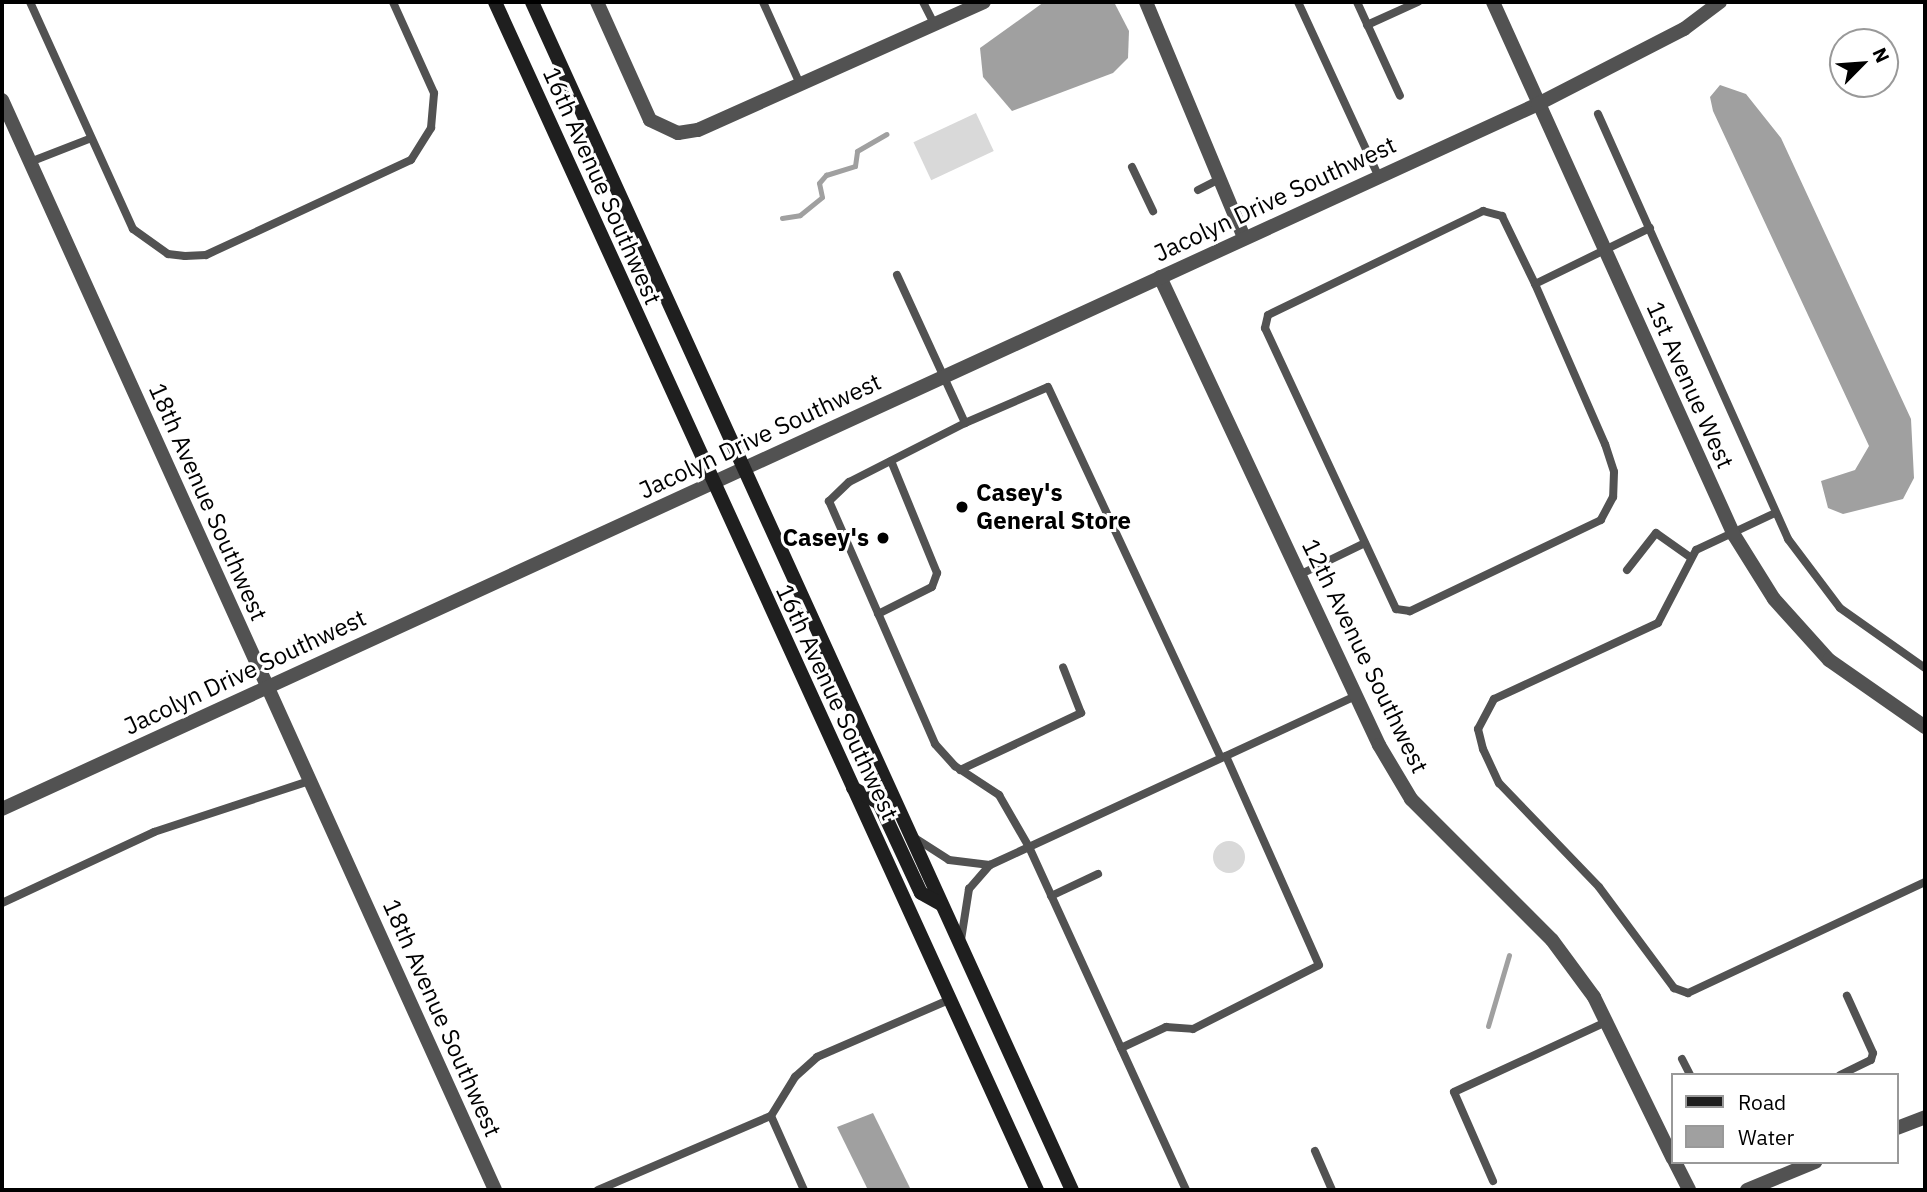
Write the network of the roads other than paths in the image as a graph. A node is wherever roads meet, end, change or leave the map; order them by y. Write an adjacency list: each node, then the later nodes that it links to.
1 (30, 2): 22 (lane)
2 (393, 2): 22 (lane)
3 (495, 2): 39 (main road, 16th Avenue Southwest)
4 (532, 2): 38 (main road, 16th Avenue Southwest)
5 (597, 2): 17 (street)
6 (763, 2): 17 (lane)
7 (923, 2): 15 (lane)
8 (985, 2): 15 (street)
9 (1146, 2): 26 (street)
10 (1298, 2): 25 (lane)
11 (1357, 2): 16 (lane)
12 (1418, 2): 16 (lane)
13 (1493, 2): 20 (street, 1st Avenue West)
14 (1720, 2): 20 (street, Jacolyn Drive Southwest)
15 (934, 24): 17 (street)
16 (1367, 24): 18 (lane)
17 (800, 85)
18 (1400, 96)
19 (2, 100): 23 (street, 18th Avenue Southwest)
20 (1538, 104): 25 (street, Jacolyn Drive Southwest); 31 (street, 1st Avenue West)
21 (1598, 114): 29 (lane)
22 (89, 139): 23 (lane)
23 (30, 162): 49 (street, 18th Avenue Southwest)
24 (1132, 167): 28 (lane)
25 (1378, 177): 30 (street, Jacolyn Drive Southwest)
26 (1218, 180): 27 (lane); 30 (street)
27 (1198, 190)
28 (1153, 212)
29 (1650, 229): 31 (lane); 40 (lane)
30 (1244, 238): 33 (street, Jacolyn Drive Southwest)
31 (1604, 250): 34 (lane); 41 (street, 1st Avenue West)
32 (897, 275): 35 (lane)
33 (1160, 277): 35 (street, Jacolyn Drive Southwest); 45 (street, 12th Avenue Southwest)
34 (1535, 284): 42 (lane); 42 (lane)
35 (944, 376): 36 (lane); 38 (street, Jacolyn Drive Southwest)
36 (965, 423): 37 (lane); 52 (lane)
37 (891, 461): 46 (lane); 46 (lane)
38 (741, 470): 39 (street, Jacolyn Drive Southwest); 57 (main road, 16th Avenue Southwest)
39 (710, 484): 49 (street, Jacolyn Drive Southwest); 55 (main road, 16th Avenue Southwest)
40 (1775, 513): 41 (lane); 48 (lane)
41 (1734, 535): 43 (lane); 51 (street, 1st Avenue West)
42 (1365, 543): 45 (lane)
43 (1690, 557): 44 (lane); 61 (lane)
44 (1627, 570)
45 (1299, 575): 50 (street, 12th Avenue Southwest)
46 (878, 614): 53 (lane)
47 (1063, 667): 53 (lane)
48 (1925, 668)
49 (267, 687): 54 (street, 18th Avenue Southwest); 56 (street, Jacolyn Drive Southwest)
50 (1356, 696): 52 (lane); 68 (street, 12th Avenue Southwest)
51 (1925, 727)
52 (1223, 757): 58 (lane); 69 (lane)
53 (960, 770): 58 (lane)
54 (309, 780): 63 (lane); 81 (street, 18th Avenue Southwest)
55 (853, 788): 64 (main road); 67 (main road, 16th Avenue Southwest)
56 (2, 809)
57 (908, 833): 59 (lane); 64 (main road, 16th Avenue Southwest)
58 (1029, 847): 59 (lane); 62 (lane)
59 (990, 865): 65 (lane)
60 (1098, 874): 62 (lane)
61 (1925, 882)
62 (1051, 896): 69 (lane)
63 (2, 903)
64 (941, 904): 65 (main road, 16th Avenue Southwest)
65 (961, 948): 85 (main road, 16th Avenue Southwest)
66 (1847, 996): 72 (lane)
67 (951, 999): 73 (lane); 84 (main road, 16th Avenue Southwest)
68 (1606, 1022): 77 (street, 12th Avenue Southwest); 80 (lane)
69 (1121, 1048): 86 (lane)
70 (1682, 1059): 71 (lane)
71 (1689, 1073)
72 (1844, 1073)
73 (771, 1116): 82 (lane); 83 (lane)
74 (1925, 1116): 75 (street)
75 (1899, 1127)
76 (1315, 1151): 87 (lane)
77 (1672, 1157)
78 (1676, 1164): 88 (street, 12th Avenue Southwest)
79 (1810, 1164): 89 (street)
80 (1493, 1181)
81 (495, 1190)
82 (598, 1190)
83 (804, 1190)
84 (1037, 1190)
85 (1072, 1190)
86 (1186, 1190)
87 (1332, 1190)
88 (1689, 1190)
89 (1747, 1190)

